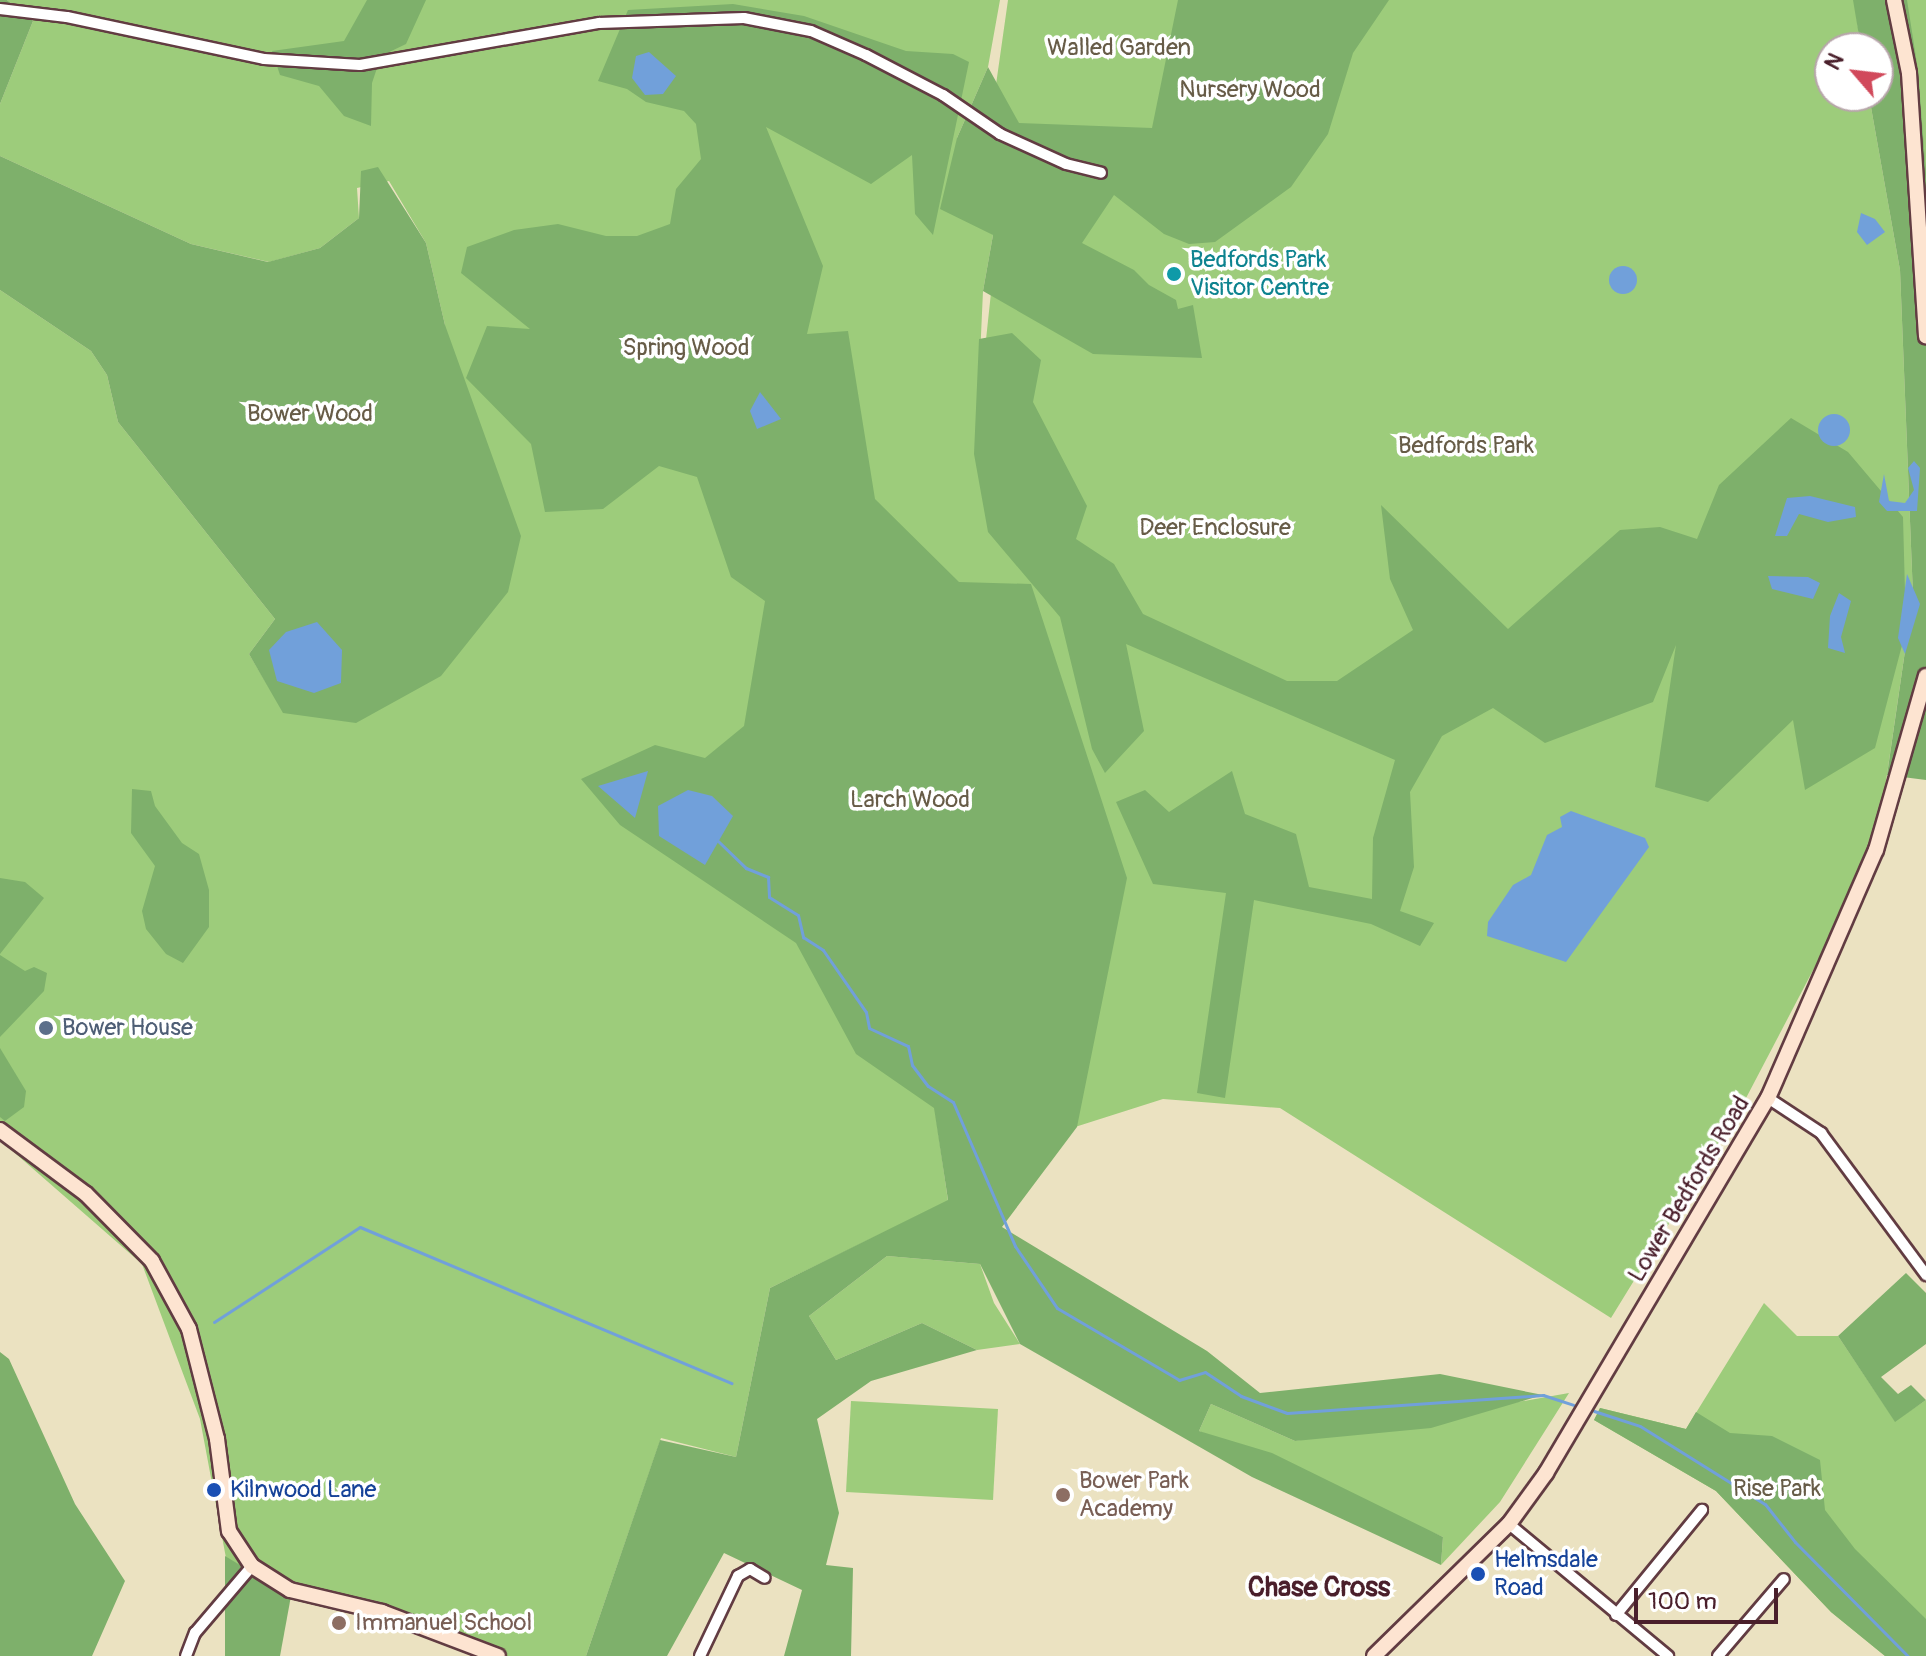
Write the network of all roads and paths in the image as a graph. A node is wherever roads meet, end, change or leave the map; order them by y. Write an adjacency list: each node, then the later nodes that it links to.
1 (1894, 0): 4 (street)
2 (0, 9): 3 (street)
3 (1101, 173)
4 (1926, 336)
5 (1926, 676): 6 (street, Lower Bedfords Road)
6 (1768, 1098): 8 (street); 10 (street, Lower Bedfords Road)
7 (0, 1130): 11 (street)
8 (1926, 1275)
9 (1702, 1510): 14 (street)
10 (1509, 1524): 14 (street); 18 (street, Lower Bedfords Road)
11 (252, 1566): 15 (street); 16 (street)
12 (765, 1578): 17 (street)
13 (1784, 1579): 20 (street)
14 (1616, 1615): 19 (street)
15 (186, 1656)
16 (498, 1656)
17 (700, 1656)
18 (1374, 1656)
19 (1668, 1656)
20 (1718, 1656)

